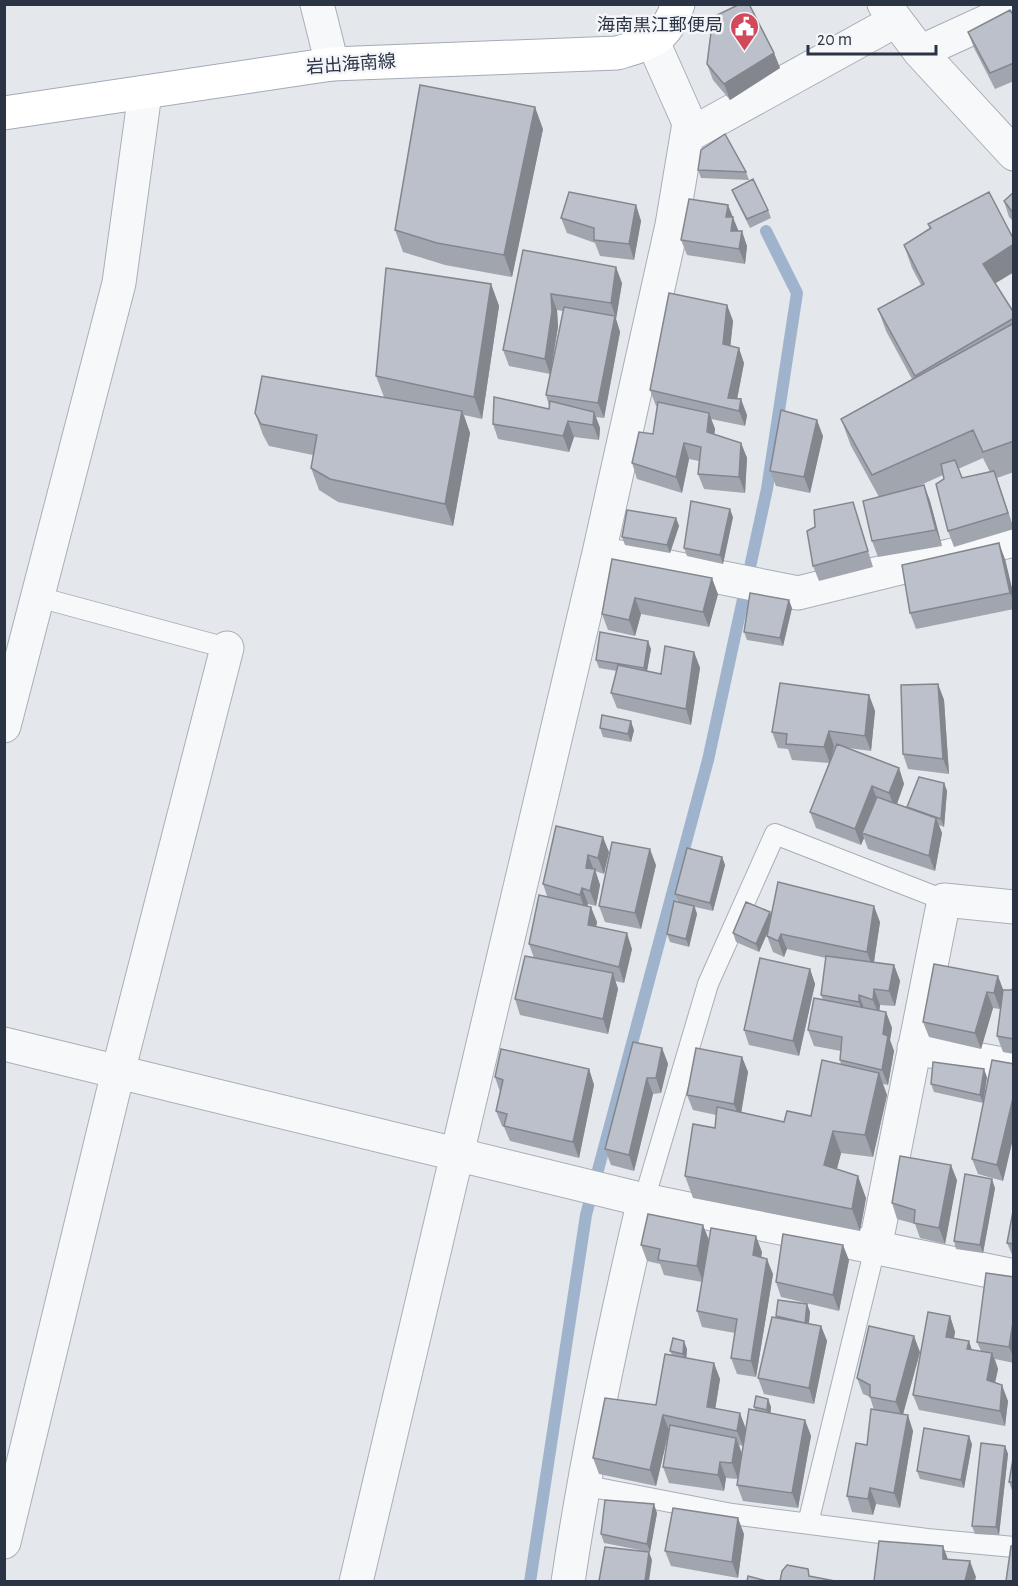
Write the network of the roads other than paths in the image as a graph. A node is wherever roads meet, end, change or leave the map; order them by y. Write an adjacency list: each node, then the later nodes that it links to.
1 (317, 4): 7 (street)
2 (678, 4): 5 (main road)
3 (1014, 9): 6 (street)
4 (889, 13): 6 (street); 10 (street)
5 (653, 42): 7 (main road, 岩出海南線); 10 (street)
6 (920, 52): 11 (street)
7 (332, 64): 8 (main road, 岩出海南線)
8 (145, 93): 9 (main road, 岩出海南線); 14 (street)
9 (4, 112)
10 (687, 136): 13 (street)
11 (1014, 154)
12 (1014, 540): 13 (street)
13 (599, 553): 23 (street)
14 (38, 597): 15 (lane); 16 (street)
15 (227, 648): 22 (street)
16 (4, 726)
17 (944, 900): 18 (street); 20 (street); 24 (lane)
18 (1014, 907)
19 (4, 1044): 22 (street)
20 (915, 1048): 21 (street); 25 (street)
21 (1014, 1066)
22 (118, 1072): 23 (street); 29 (street)
23 (458, 1154): 24 (street); 31 (street)
24 (644, 1200): 25 (street); 27 (street)
25 (875, 1248): 26 (street); 28 (lane)
26 (1014, 1276)
27 (582, 1485): 28 (lane); 32 (street)
28 (808, 1524): 30 (lane)
29 (4, 1542)
30 (1014, 1547)
31 (356, 1581)
32 (568, 1581)

